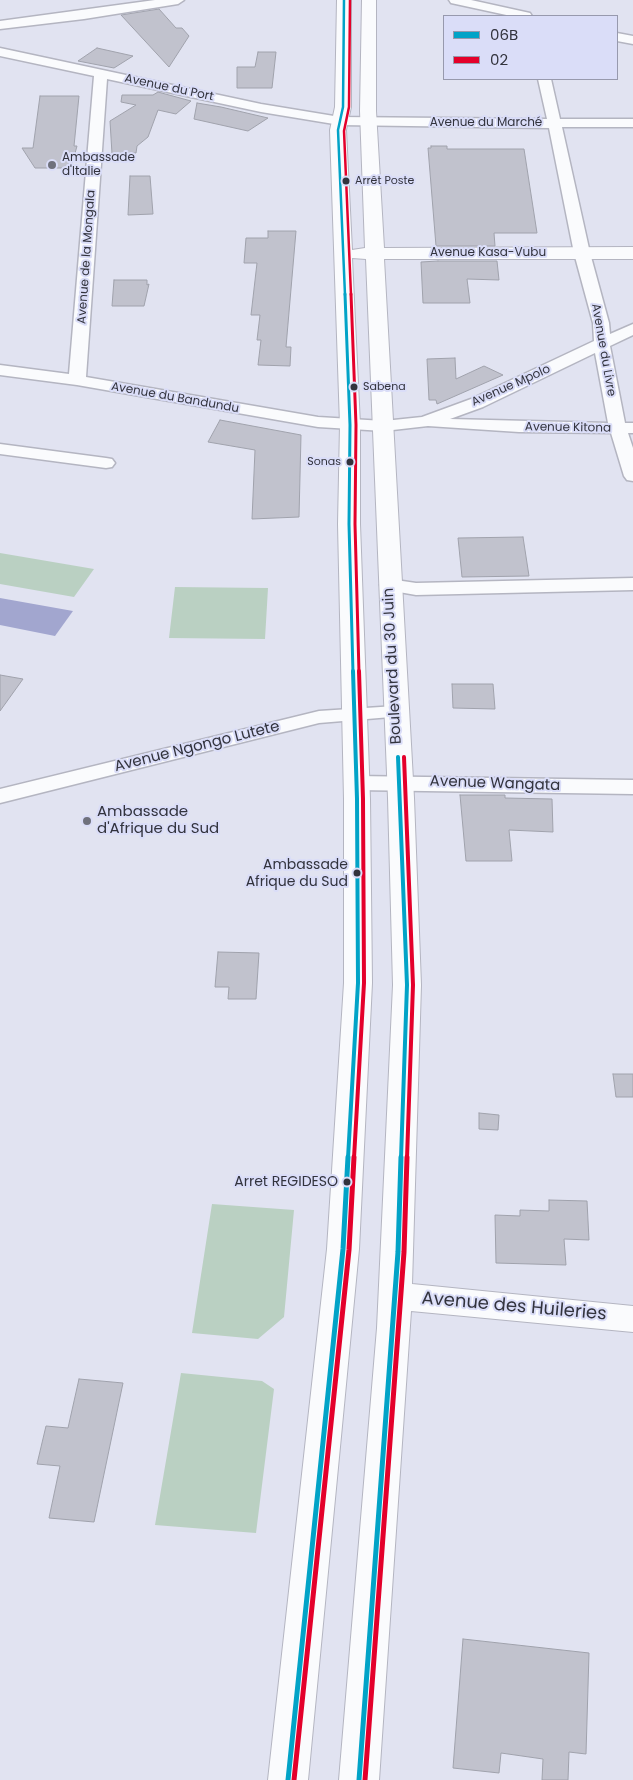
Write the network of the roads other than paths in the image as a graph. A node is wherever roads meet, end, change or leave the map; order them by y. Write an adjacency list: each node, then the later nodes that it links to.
1 (178, 0): 8 (street)
2 (344, 0): 14 (main road)
3 (369, 0): 16 (main road, Boulevard du 30 Juin)
4 (455, 0): 6 (street)
5 (529, 0): 7 (street)
6 (522, 15)
7 (532, 15)
8 (0, 25)
9 (618, 37): 10 (street)
10 (633, 40)
11 (0, 52): 12 (street, Avenue du Port)
12 (101, 74): 14 (street, Avenue du Port); 25 (street, Avenue de la Mongala)
13 (545, 80): 15 (street, Avenue du Livre)
14 (340, 121): 16 (street, Avenue du Marché); 20 (main road)
15 (554, 122): 16 (street, Avenue du Marché); 17 (street, Avenue du Marché); 18 (street, Avenue du Livre)
16 (369, 123): 21 (main road, Boulevard du 30 Juin)
17 (633, 123)
18 (582, 253): 19 (main road, Avenue Kasa-Vubu); 21 (main road, Avenue Kasa-Vubu); 23 (street, Avenue du Livre)
19 (633, 253)
20 (344, 254): 21 (main road, Avenue Kasa-Vubu); 27 (main road)
21 (375, 254): 28 (main road, Boulevard du 30 Juin)
22 (633, 329): 23 (street, Avenue Mpolo)
23 (604, 344): 26 (street, Avenue Mpolo); 29 (street, Avenue du Livre)
24 (0, 370): 25 (street, Avenue du Bandundu)
25 (77, 380): 27 (street, Avenue du Bandundu)
26 (425, 422): 28 (street, Avenue Mpolo); 29 (street, Avenue Kitona)
27 (350, 426): 28 (street, Avenue du Bandundu); 36 (main road)
28 (384, 426): 34 (main road, Boulevard du 30 Juin)
29 (626, 428): 32 (street, Avenue du Livre)
30 (0, 449): 31 (street)
31 (106, 463)
32 (633, 476)
33 (633, 584): 34 (street)
34 (389, 585): 35 (main road, Boulevard du 30 Juin)
35 (396, 712): 36 (street, Avenue Ngongo Lutete); 37 (main road, Boulevard du 30 Juin)
36 (354, 713): 38 (main road); 40 (street, Avenue Ngongo Lutete)
37 (399, 782): 38 (street, Avenue Wangata); 39 (street, Avenue Wangata); 41 (main road, Boulevard du 30 Juin)
38 (356, 783): 43 (main road)
39 (633, 787)
40 (0, 796)
41 (395, 1296): 42 (main road, Avenue des Huileries); 44 (main road, Boulevard du 30 Juin)
42 (633, 1319)
43 (288, 1780)
44 (359, 1780)

